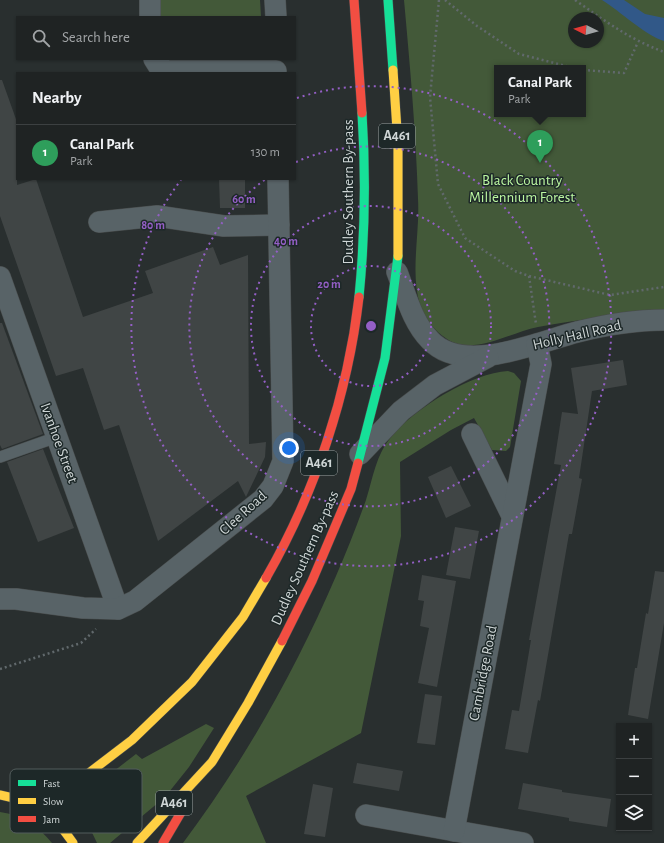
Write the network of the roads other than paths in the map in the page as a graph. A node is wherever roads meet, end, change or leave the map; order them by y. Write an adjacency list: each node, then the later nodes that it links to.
1 (150, 0): 5 (street)
2 (275, 0): 6 (street)
3 (354, 0): 25 (highway, Dudley Southern By-pass / A461)
4 (388, 0): 12 (highway, Dudley Southern By-pass / A461)
5 (150, 16)
6 (276, 16)
7 (155, 60): 8 (street)
8 (276, 68)
9 (278, 180): 11 (street, Clee Road)
10 (99, 222): 11 (street)
11 (279, 225): 23 (street, Clee Road)
12 (397, 272): 16 (street, Holly Hall Road); 19 (highway, Dudley Southern By-pass / A461)
13 (0, 276): 18 (street, Ivanhoe Street)
14 (664, 320): 15 (street, Holly Hall Road)
15 (537, 344): 16 (street, Holly Hall Road); 21 (street, Cambridge Road)
16 (490, 356): 19 (street, Holly Hall Road)
17 (472, 434): 21 (street)
18 (57, 437): 20 (lane); 23 (street, Ivanhoe Street)
19 (360, 454): 24 (highway, Dudley Southern By-pass / A461)
20 (0, 458)
21 (512, 516): 30 (street, Cambridge Road)
22 (0, 599): 23 (street, Clee Road)
23 (118, 609)
24 (212, 762): 32 (highway, Dudley Southern By-pass / A461); 33 (highway, A461)
25 (93, 769)
26 (0, 795): 27 (highway, A461)
27 (10, 797)
28 (366, 815): 30 (street)
29 (67, 833): 31 (highway, A461)
30 (441, 834): 34 (street)
31 (73, 843)
32 (137, 843)
33 (162, 843)
34 (524, 843)

